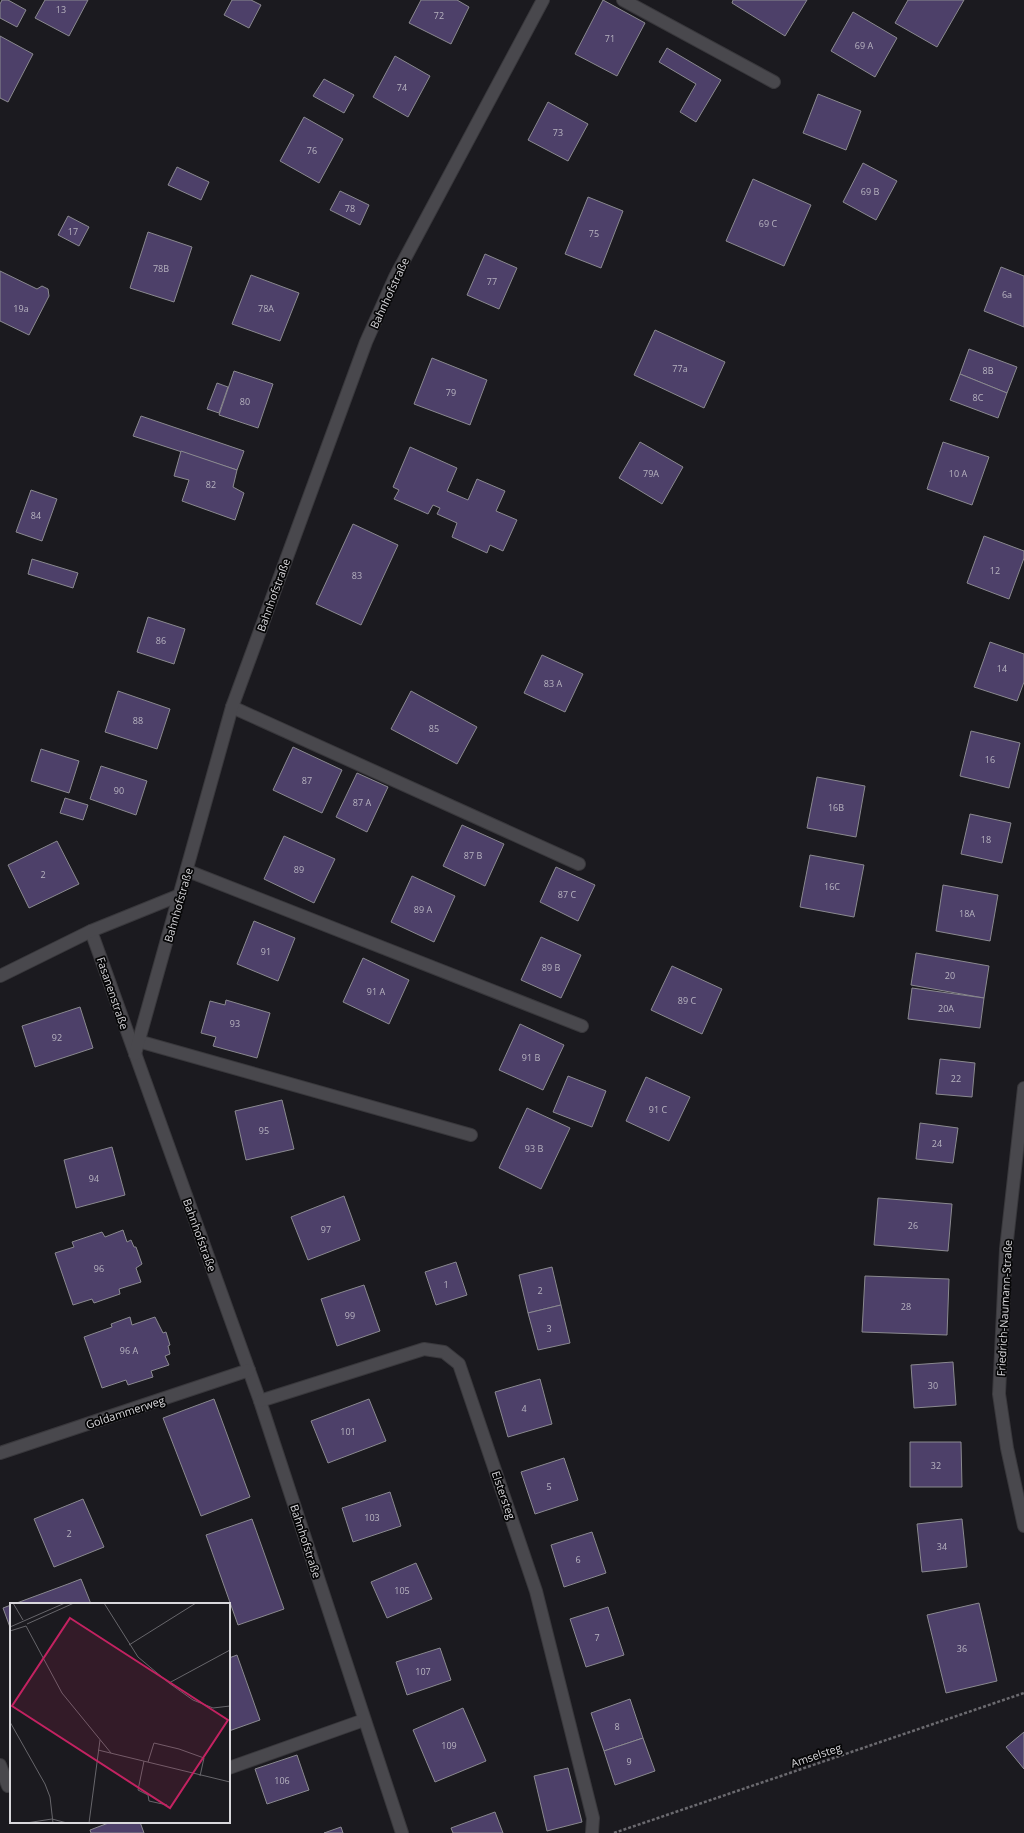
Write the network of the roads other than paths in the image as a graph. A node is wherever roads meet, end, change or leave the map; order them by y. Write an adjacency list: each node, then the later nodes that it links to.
1 (543, 0): 4 (street, Bahnhofstraße)
2 (622, 0): 3 (street)
3 (774, 82)
4 (232, 708): 5 (street); 6 (street, Bahnhofstraße)
5 (579, 864)
6 (188, 871): 7 (street, Bahnhofstraße); 10 (street)
7 (180, 895): 8 (street); 11 (street, Bahnhofstraße)
8 (91, 931): 9 (street); 12 (street, Fasanenstraße)
9 (0, 976)
10 (582, 1026)
11 (138, 1041): 12 (street, Bahnhofstraße); 14 (street)
12 (135, 1054): 16 (street, Bahnhofstraße)
13 (1024, 1088): 15 (street, Friedrich-Naumann-Straße)
14 (471, 1135)
15 (1020, 1162): 19 (street, Friedrich-Naumann-Straße)
16 (249, 1370): 17 (street, Bahnhofstraße); 18 (street, Goldammerweg)
17 (260, 1401): 20 (street, Bahnhofstraße); 25 (street, Elstersteg)
18 (0, 1453)
19 (1024, 1526)
20 (364, 1720): 22 (street); 24 (street, Bahnhofstraße)
21 (0, 1765): 23 (street)
22 (230, 1768)
23 (8, 1786)
24 (402, 1833)
25 (592, 1833)

